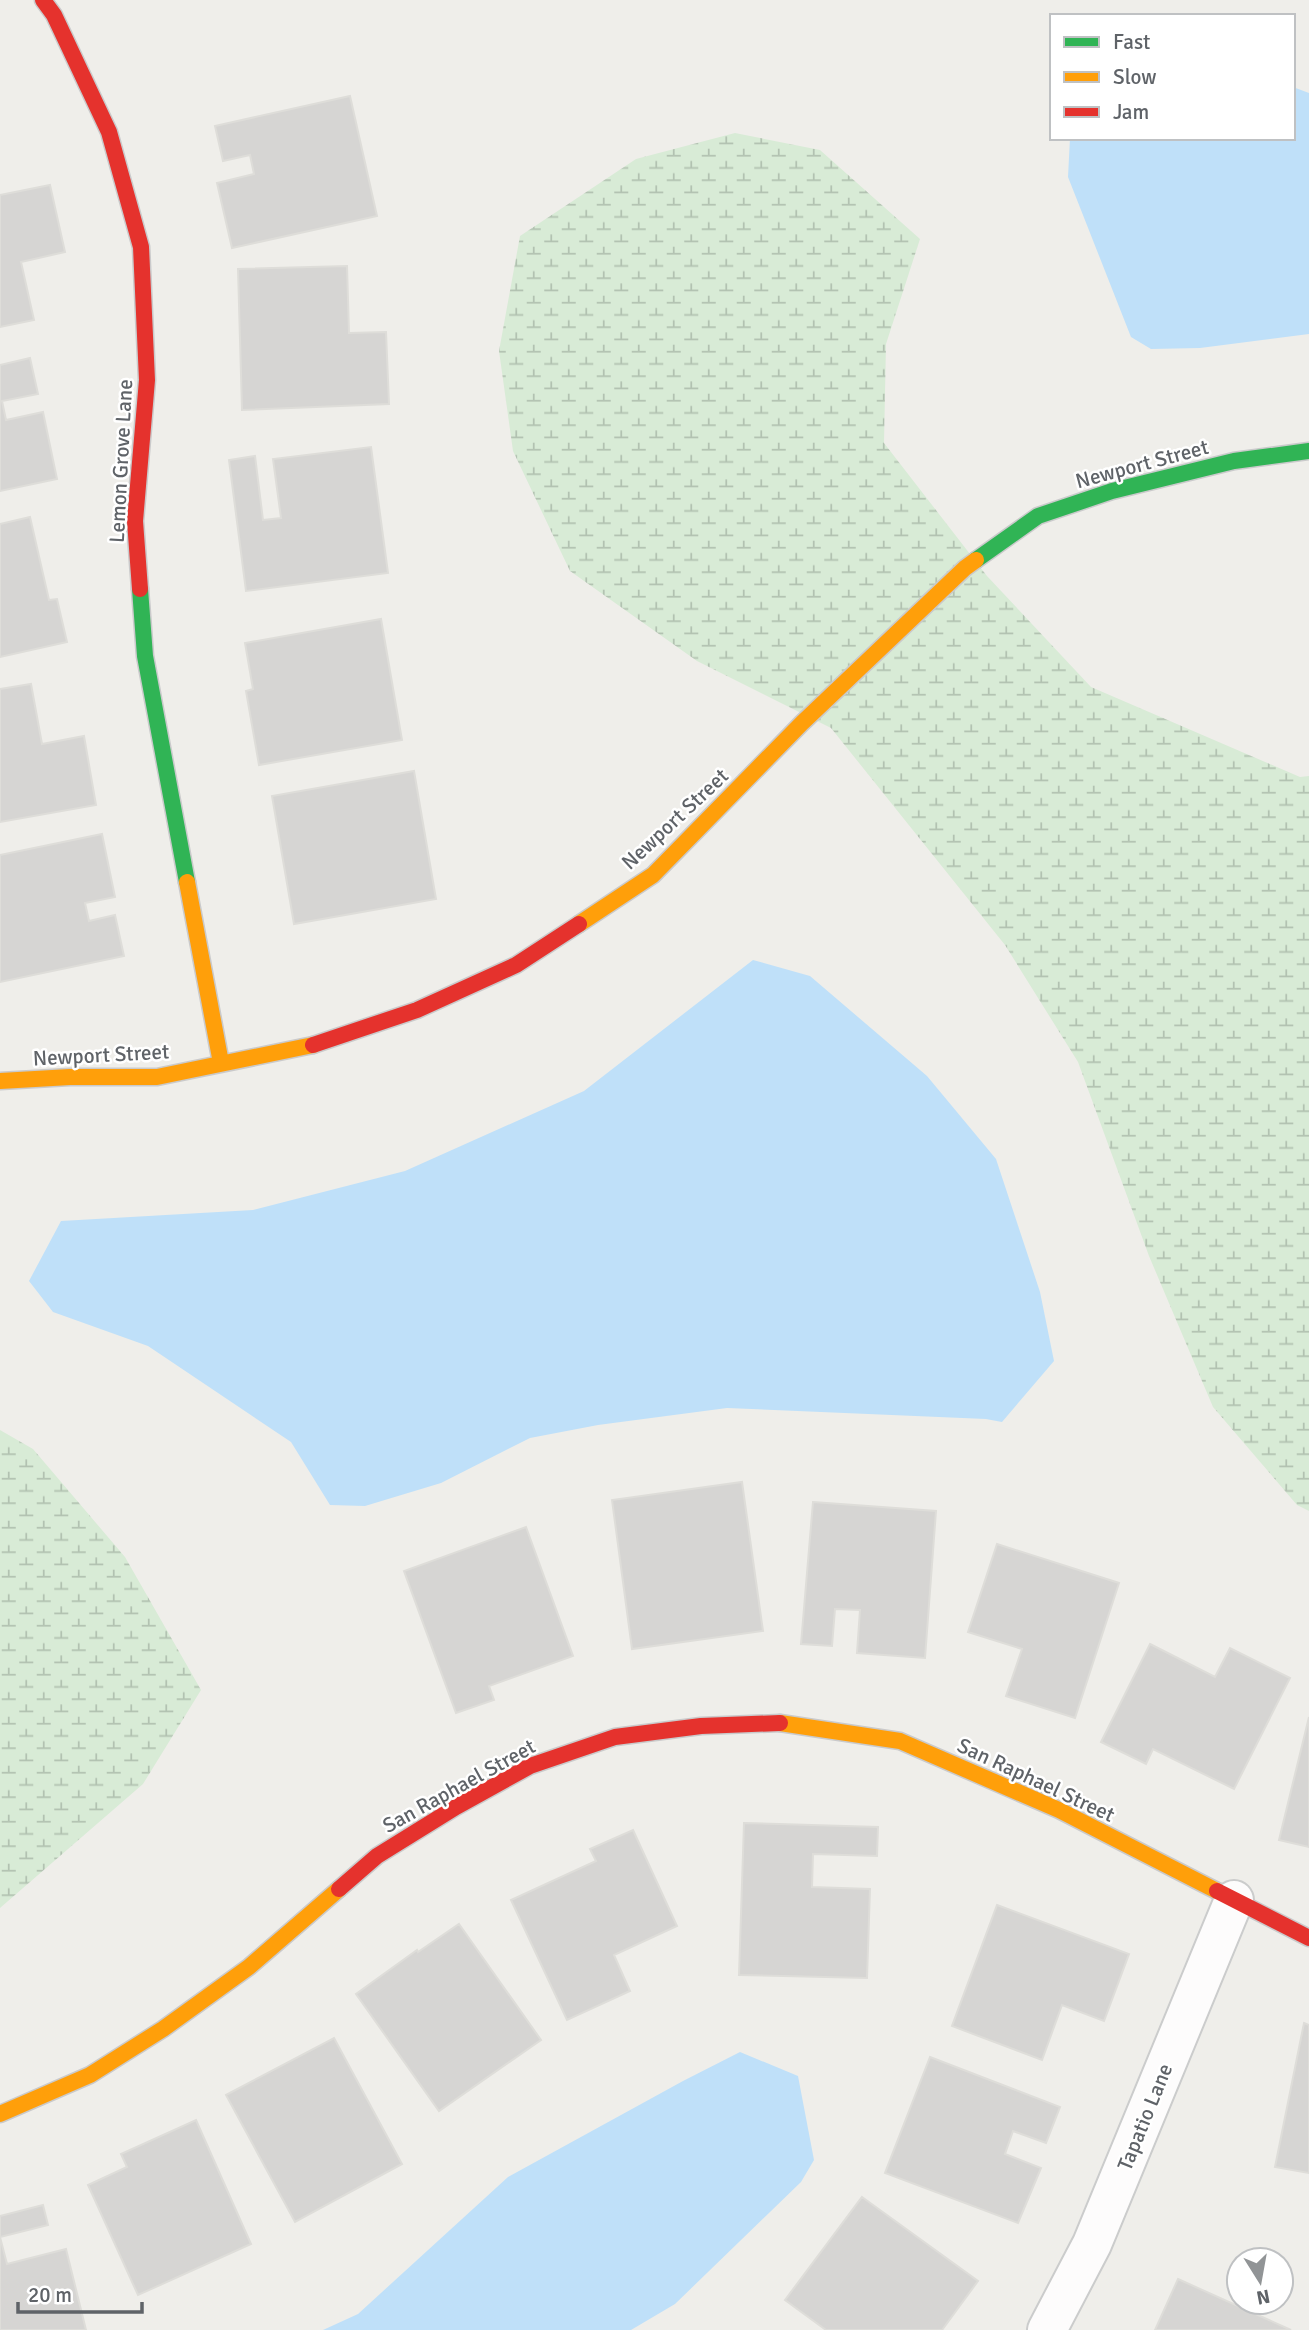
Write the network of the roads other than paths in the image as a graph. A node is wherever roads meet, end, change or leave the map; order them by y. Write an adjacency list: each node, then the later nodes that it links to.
1 (43, 0): 3 (street, Lemon Grove Lane)
2 (1309, 451): 3 (street, Newport Street)
3 (221, 1063): 4 (street, Newport Street)
4 (0, 1081)
5 (1234, 1900): 6 (street, San Raphael Street); 7 (street, San Raphael Street); 8 (street, Tapatio Lane)
6 (1309, 1938)
7 (0, 2114)
8 (1047, 2330)

